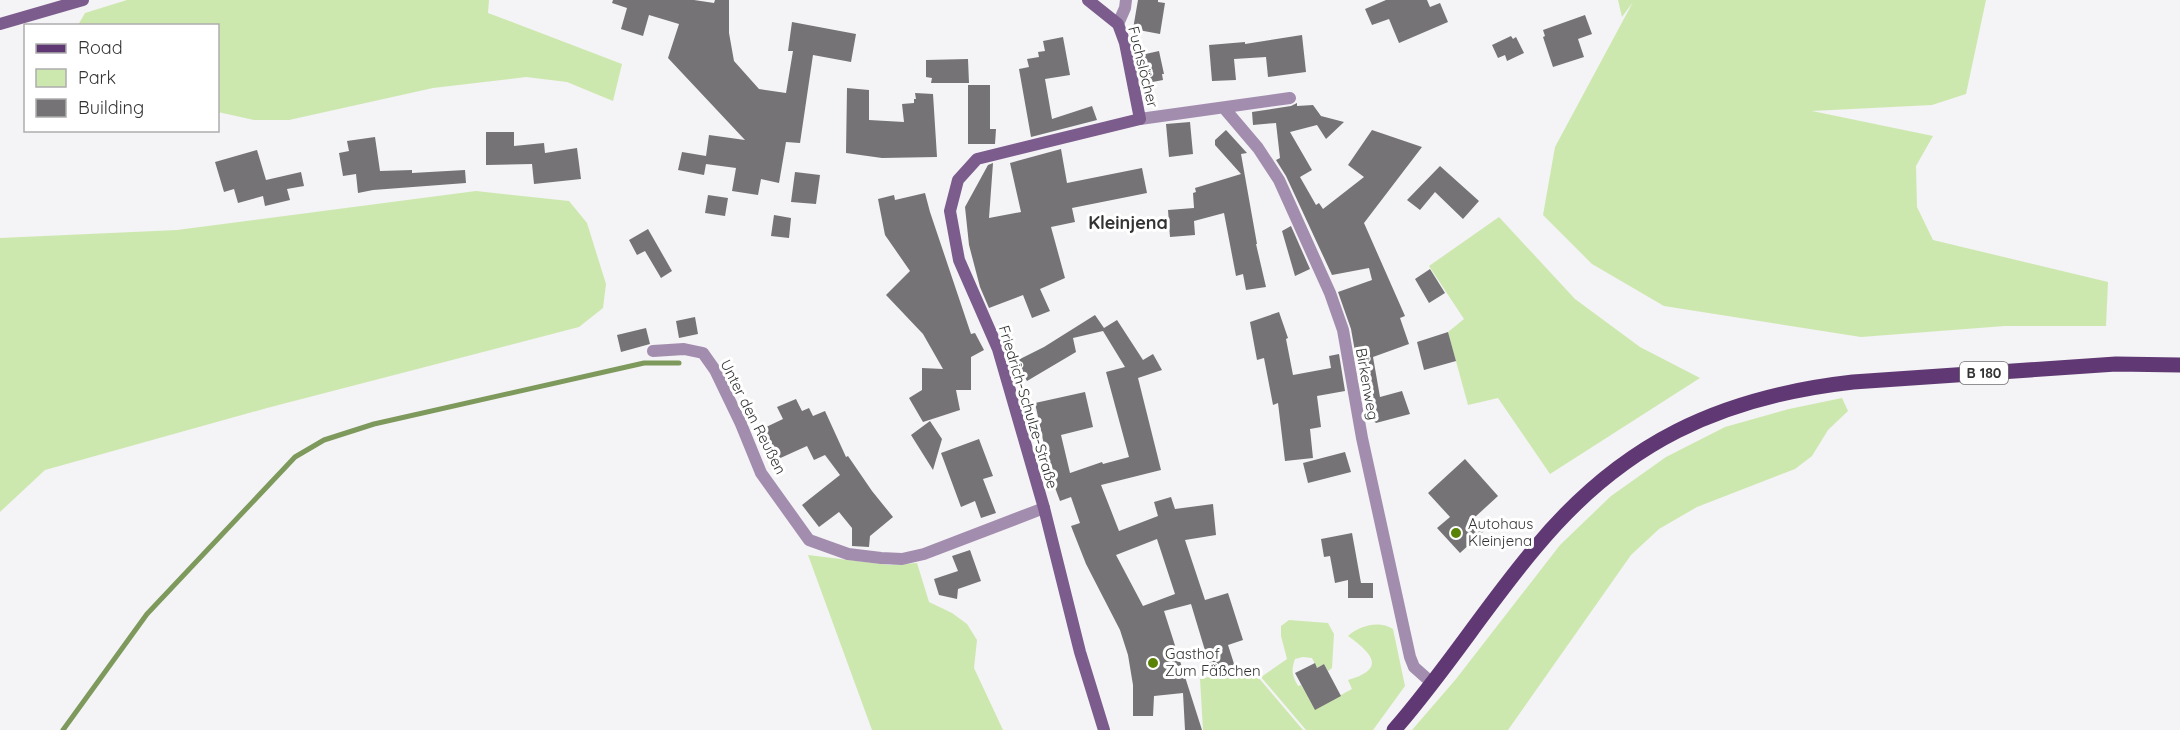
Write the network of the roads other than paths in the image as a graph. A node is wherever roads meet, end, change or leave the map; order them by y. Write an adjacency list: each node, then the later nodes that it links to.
1 (83, 0): 4 (street)
2 (1088, 0): 5 (street, Fuchslöcher)
3 (1126, 0): 5 (street)
4 (0, 24)
5 (1118, 24): 8 (street, Fuchslöcher)
6 (1290, 98): 7 (street)
7 (1224, 108): 8 (street); 12 (street, Birkenweg)
8 (1140, 119): 11 (street, Friedrich-Schulze-Straße)
9 (653, 351): 11 (street, Unter den Reußen)
10 (2180, 365): 12 (main road, B 180)
11 (1044, 507): 13 (street, Friedrich-Schulze-Straße)
12 (1432, 683): 14 (main road, B 180)
13 (1104, 730)
14 (1394, 730)

